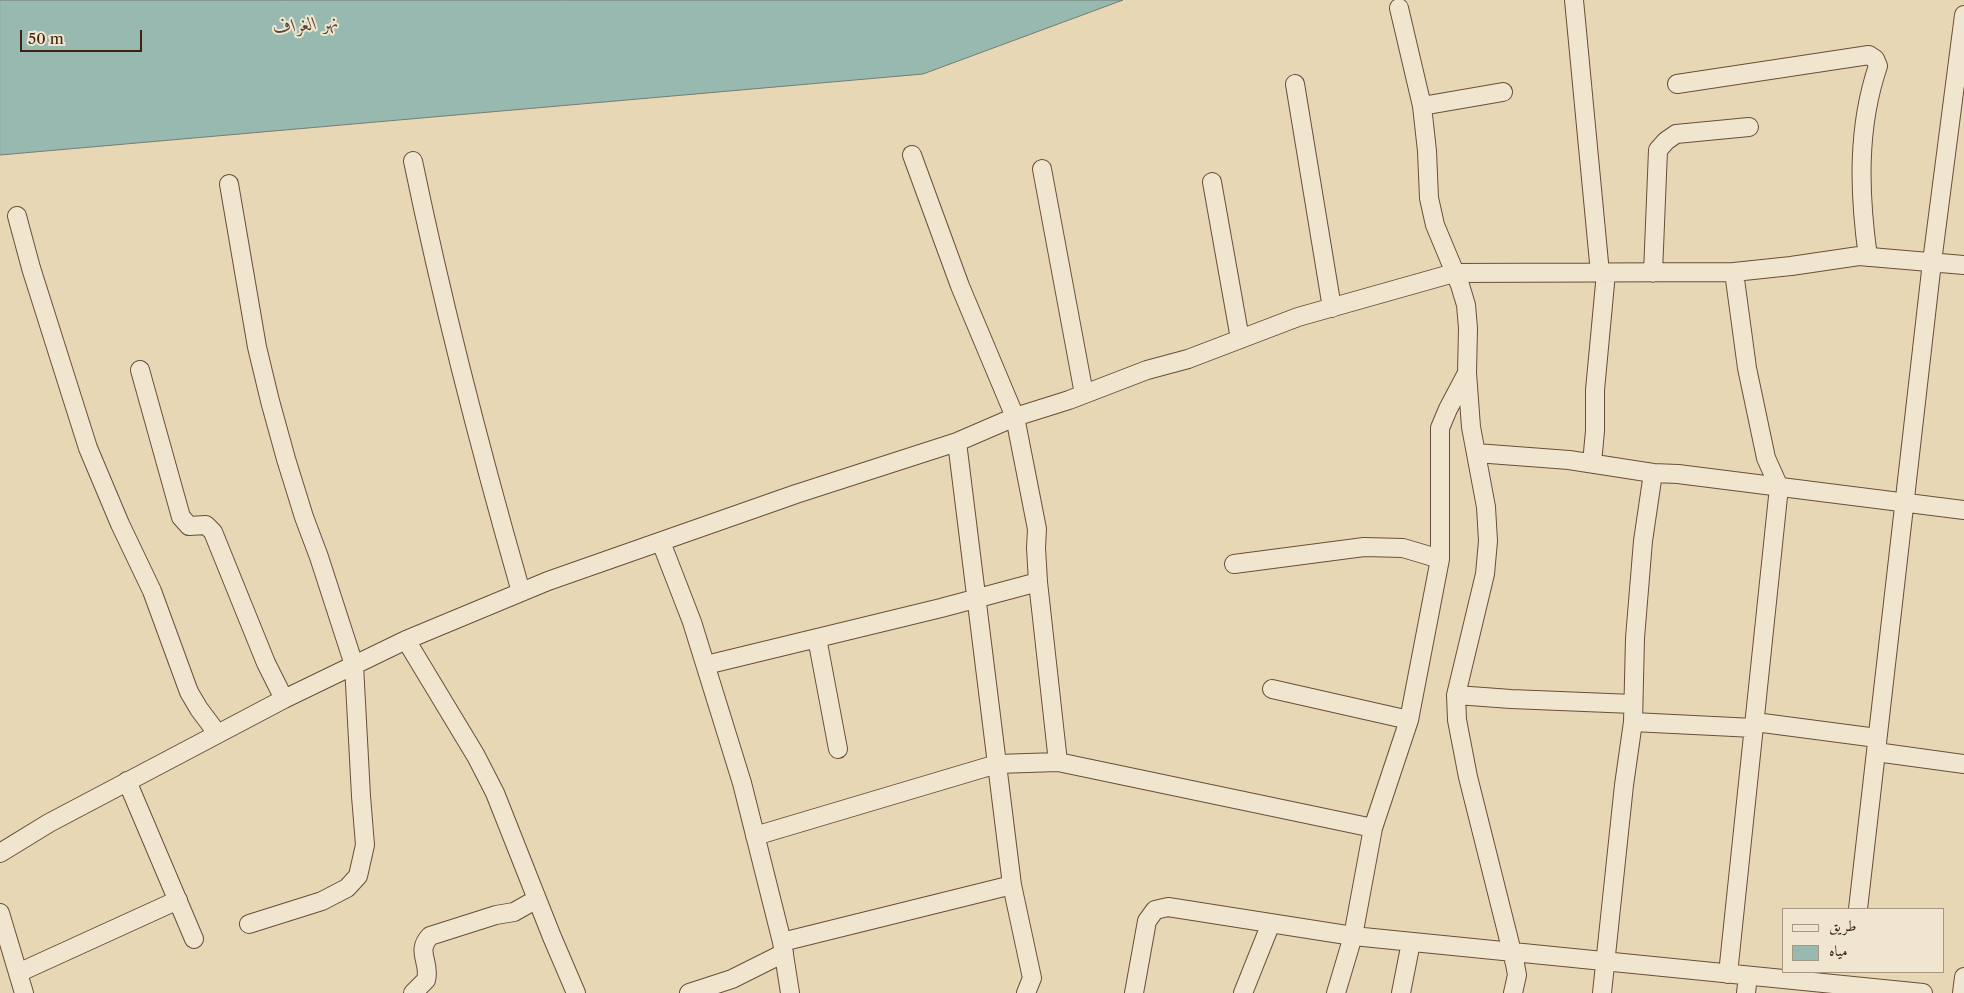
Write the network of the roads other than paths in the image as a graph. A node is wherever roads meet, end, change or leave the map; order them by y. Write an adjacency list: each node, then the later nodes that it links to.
1 (1574, 0): 20 (street)
2 (1399, 8): 7 (street)
3 (1964, 15): 16 (street)
4 (1295, 84): 22 (street)
5 (1676, 84): 15 (street)
6 (1503, 92): 7 (street)
7 (1422, 106): 18 (street)
8 (1749, 127): 21 (street)
9 (912, 155): 27 (street)
10 (413, 161): 39 (street)
11 (1042, 168): 26 (street)
12 (1212, 182): 23 (street)
13 (229, 184): 43 (street)
14 (18, 216): 52 (street)
15 (1868, 257): 16 (street); 19 (street)
16 (1932, 262): 17 (street); 33 (street)
17 (1964, 265)
18 (1454, 272): 20 (street); 22 (street); 25 (street)
19 (1734, 272): 21 (street); 32 (street)
20 (1603, 273): 21 (street); 30 (street)
21 (1653, 273)
22 (1332, 308): 23 (street)
23 (1240, 340): 26 (street)
24 (140, 370): 47 (street)
25 (1467, 373): 29 (street); 36 (street)
26 (1084, 394): 27 (street)
27 (1015, 417): 28 (street); 38 (street)
28 (957, 442): 35 (street); 40 (street)
29 (1476, 454): 30 (street); 46 (street)
30 (1592, 462): 31 (street)
31 (1653, 473): 32 (street); 48 (street)
32 (1780, 487): 33 (street); 51 (street)
33 (1904, 503): 34 (street); 53 (street)
34 (1964, 510)
35 (661, 542): 39 (street); 44 (street)
36 (1440, 559): 37 (street); 49 (street)
37 (1234, 564)
38 (1038, 582): 40 (street); 55 (street)
39 (521, 592): 42 (street)
40 (976, 599): 41 (street); 56 (street)
41 (817, 638): 44 (street); 54 (street)
42 (406, 640): 43 (street); 63 (street)
43 (354, 665): 47 (street); 68 (street)
44 (706, 665): 60 (street)
45 (1272, 690): 49 (street)
46 (1456, 695): 48 (street); 73 (street)
47 (284, 699): 52 (street)
48 (1634, 704): 50 (street)
49 (1409, 720): 59 (street)
50 (1633, 722): 51 (street); 74 (street)
51 (1754, 725): 53 (street); 76 (street)
52 (217, 734): 58 (street)
53 (1876, 745): 57 (street); 65 (street)
54 (838, 748)
55 (1058, 762): 56 (street); 59 (street)
56 (997, 764): 60 (street); 62 (street)
57 (1964, 764)
58 (127, 781): 61 (street); 64 (street)
59 (1373, 828): 69 (street)
60 (755, 836): 72 (street)
61 (0, 853)
62 (1012, 884): 72 (street); 86 (street)
63 (537, 899): 82 (street); 83 (street)
64 (178, 900): 70 (street); 75 (street)
65 (1858, 908)
66 (0, 913): 75 (street)
67 (1271, 923): 69 (street); 87 (street); 88 (street)
68 (249, 924)
69 (1353, 936): 71 (street); 89 (street)
70 (194, 939)
71 (1411, 942): 73 (street); 90 (street)
72 (783, 947): 84 (street); 85 (street)
73 (1512, 952): 74 (street); 91 (street)
74 (1605, 962): 76 (street); 92 (street)
75 (18, 973): 81 (street)
76 (1728, 974): 79 (street)
77 (1964, 977): 94 (street)
78 (1849, 979): 79 (street); 80 (street)
79 (1747, 984)
80 (1879, 991): 93 (street)
81 (24, 993)
82 (413, 993)
83 (576, 993)
84 (689, 993)
85 (790, 993)
86 (1026, 993)
87 (1134, 993)
88 (1243, 993)
89 (1336, 993)
90 (1401, 993)
91 (1513, 993)
92 (1602, 993)
93 (1923, 993)
94 (1962, 993)

